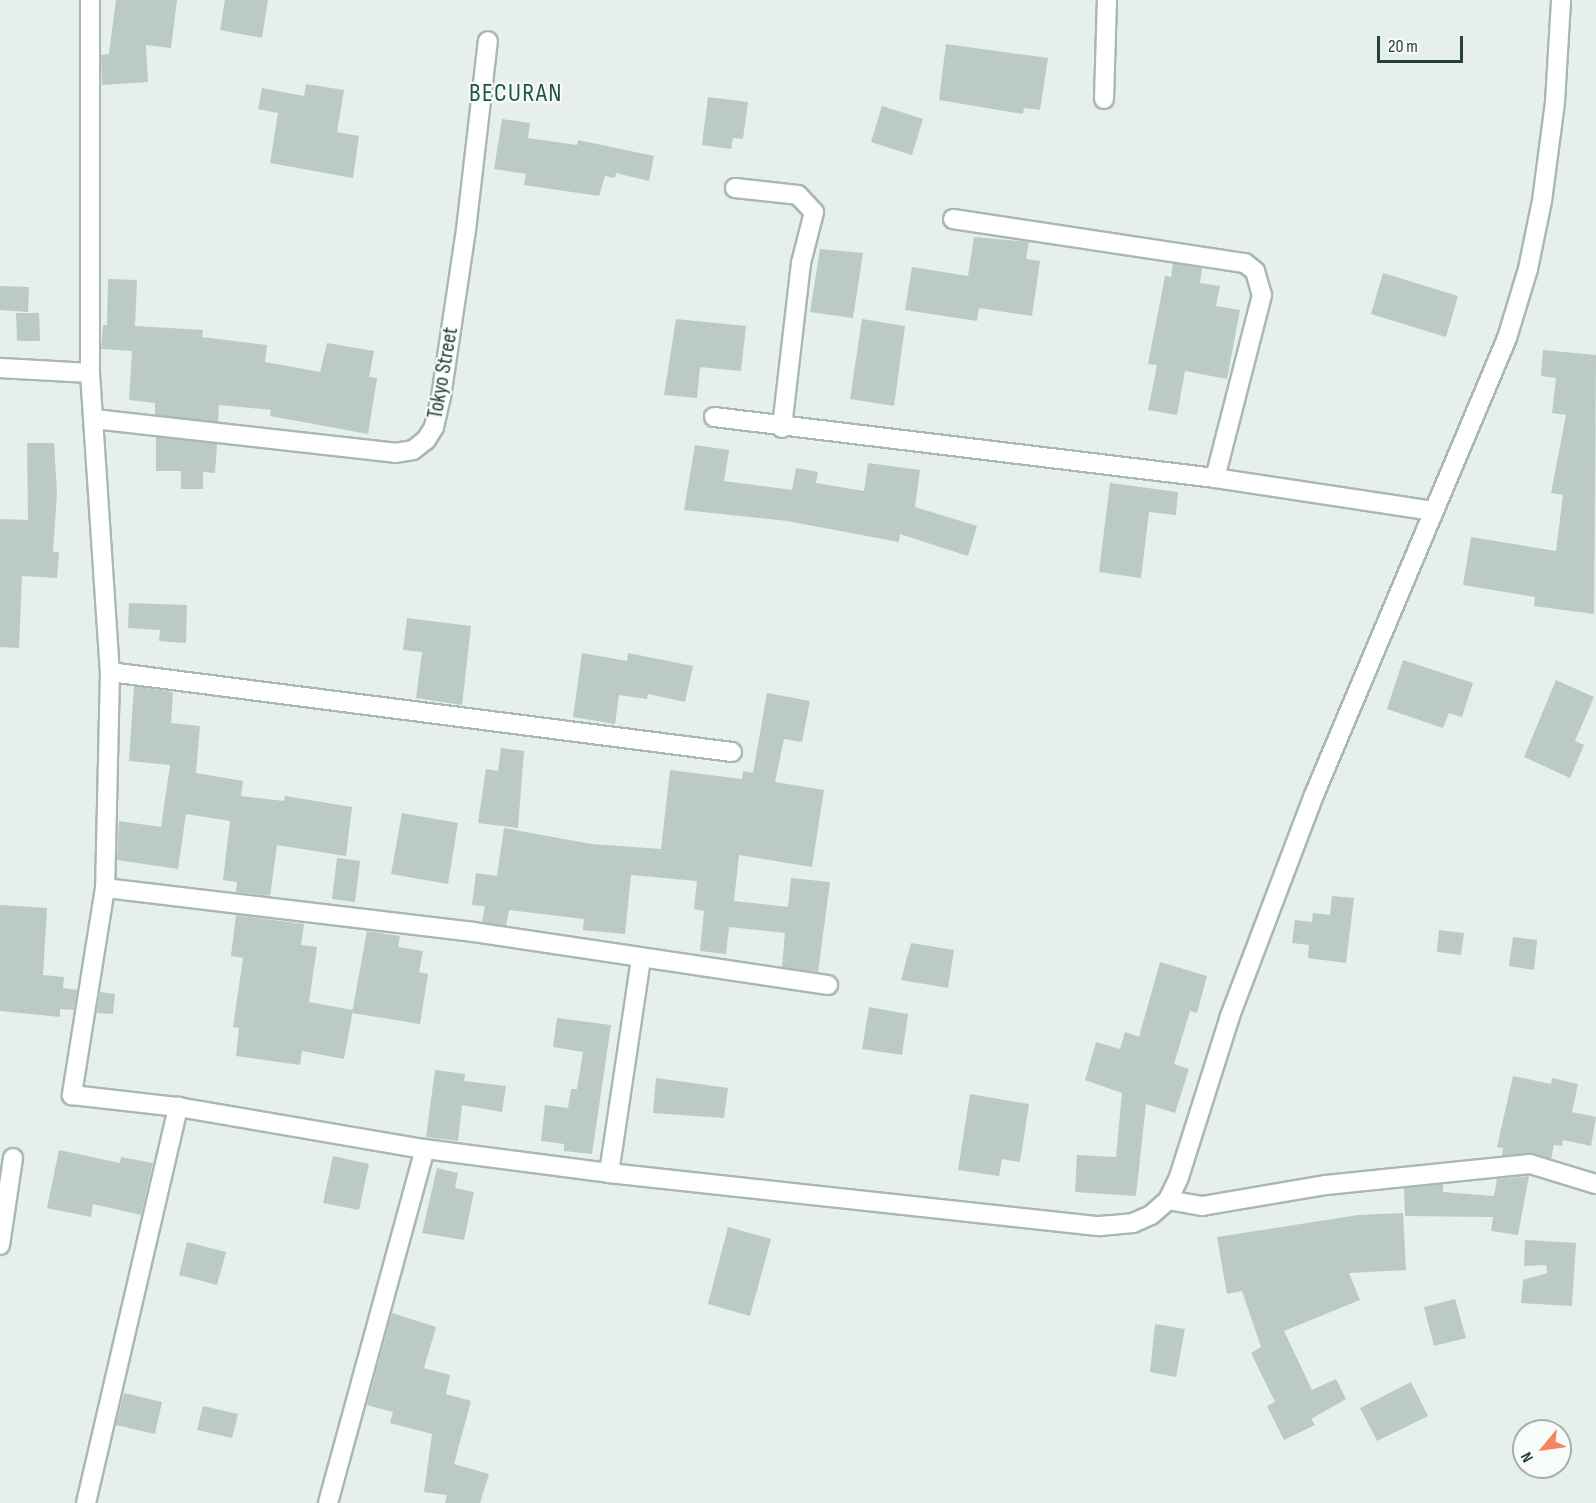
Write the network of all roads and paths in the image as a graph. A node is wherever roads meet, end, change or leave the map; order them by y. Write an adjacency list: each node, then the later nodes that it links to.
1 (90, 0): 9 (street)
2 (1107, 0): 5 (street)
3 (1561, 0): 14 (street)
4 (488, 41): 11 (street, Tokyo Street)
5 (1104, 99)
6 (735, 188): 12 (street)
7 (953, 219): 13 (street)
8 (0, 369): 9 (street)
9 (90, 373): 11 (street)
10 (714, 417): 12 (street)
11 (93, 418): 15 (street)
12 (782, 428): 13 (street)
13 (1215, 478): 14 (street)
14 (1433, 511): 25 (street)
15 (110, 672): 16 (street); 17 (street)
16 (732, 752)
17 (105, 888): 18 (street); 20 (street)
18 (641, 960): 19 (street); 23 (street)
19 (828, 985)
20 (178, 1107): 21 (street); 27 (street)
21 (425, 1149): 23 (street); 28 (street)
22 (13, 1158): 26 (street)
23 (609, 1173): 25 (street)
24 (1596, 1184): 25 (street)
25 (1168, 1200)
26 (0, 1245)
27 (86, 1503)
28 (328, 1503)

